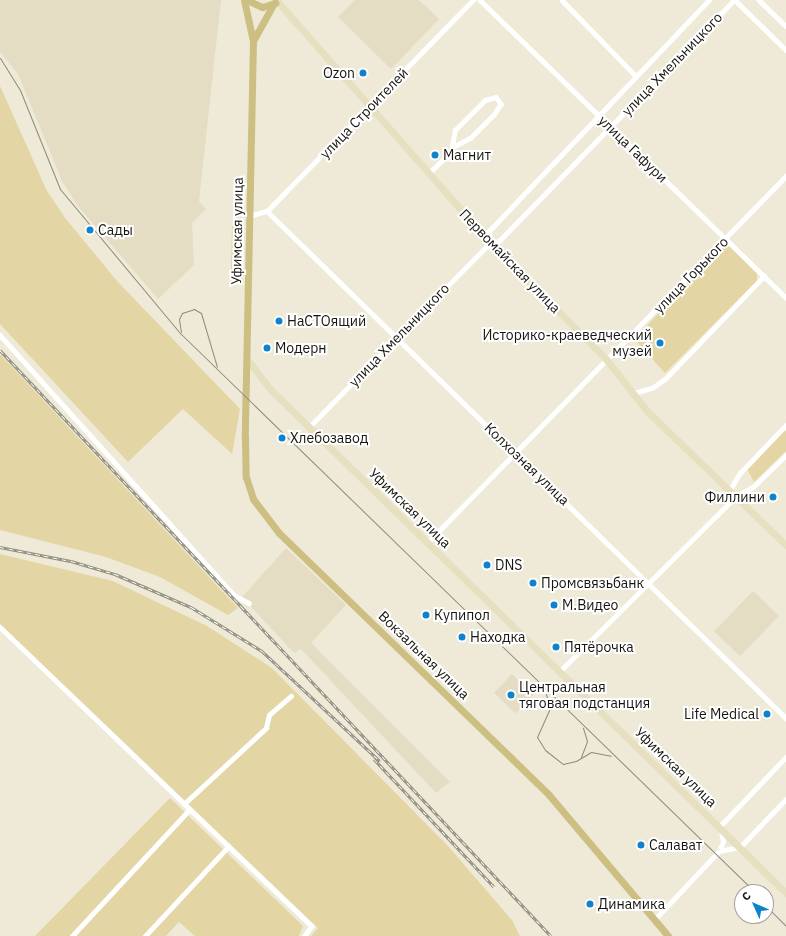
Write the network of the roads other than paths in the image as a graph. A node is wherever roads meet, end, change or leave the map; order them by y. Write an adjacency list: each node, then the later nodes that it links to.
1 (244, 0): 11 (main road)
2 (247, 0): 8 (main road)
3 (473, 0): 14 (street, улица Строителей)
4 (480, 0): 15 (street, улица Гафури)
5 (709, 0): 13 (street, улица Хмельницкого)
6 (734, 0): 12 (street); 16 (street, улица Хмельницкого)
7 (759, 0): 10 (street)
8 (276, 1): 11 (main road); 14 (street, Первомайская улица)
9 (561, 1): 13 (street)
10 (786, 26)
11 (254, 40): 21 (main road, Уфимская улица)
12 (786, 50)
13 (636, 76): 15 (street, улица Хмельницкого)
14 (370, 107): 18 (street, Первомайская улица); 20 (street, улица Строителей)
15 (599, 116): 16 (street, улица Гафури); 23 (street, улица Хмельницкого)
16 (610, 128): 22 (street, улица Гафури); 23 (street, улица Хмельницкого)
17 (454, 147): 17 (street); 18 (street)
18 (428, 174): 23 (street, Первомайская улица)
19 (786, 176): 22 (street, улица Горького)
20 (267, 211): 21 (street, улица Строителей); 27 (street, Колхозная улица)
21 (249, 216): 29 (main road, Уфимская улица)
22 (726, 239): 24 (street, улица Гафури); 28 (street, улица Горького)
23 (490, 243): 27 (street, улица Хмельницкого); 28 (street, Первомайская улица)
24 (764, 276): 25 (street, улица Гафури); 30 (street)
25 (786, 298)
26 (0, 335): 40 (street)
27 (397, 337): 32 (street, улица Хмельницкого); 33 (street, Колхозная улица)
28 (606, 359): 30 (street, Первомайская улица); 33 (street, улица Горького)
29 (248, 360): 32 (street, Уфимская улица); 54 (main road, Вокзальная улица)
30 (634, 393): 35 (street, Первомайская улица)
31 (786, 425): 35 (street)
32 (309, 427): 37 (street, Уфимская улица)
33 (516, 453): 37 (street, улица Горького); 39 (street, Колхозная улица)
34 (786, 455): 36 (street)
35 (730, 490): 36 (street, Первомайская улица)
36 (736, 496): 38 (street, Первомайская улица); 39 (street)
37 (427, 543): 42 (street, Уфимская улица)
38 (786, 545)
39 (648, 582): 42 (street); 44 (street, Колхозная улица)
40 (250, 603)
41 (0, 627): 47 (street)
42 (559, 672): 49 (street, Уфимская улица)
43 (291, 696): 47 (street)
44 (786, 718)
45 (786, 757): 49 (street)
46 (786, 798): 51 (street)
47 (184, 804): 48 (street)
48 (189, 810): 50 (street); 55 (street)
49 (720, 826): 51 (street, Уфимская улица); 52 (street)
50 (228, 847): 56 (street); 57 (street)
51 (740, 847): 52 (street); 53 (street, Уфимская улица)
52 (719, 851): 54 (street)
53 (786, 893)
54 (654, 920): 58 (main road, Вокзальная улица)
55 (72, 936)
56 (145, 936)
57 (305, 936)
58 (668, 936)

